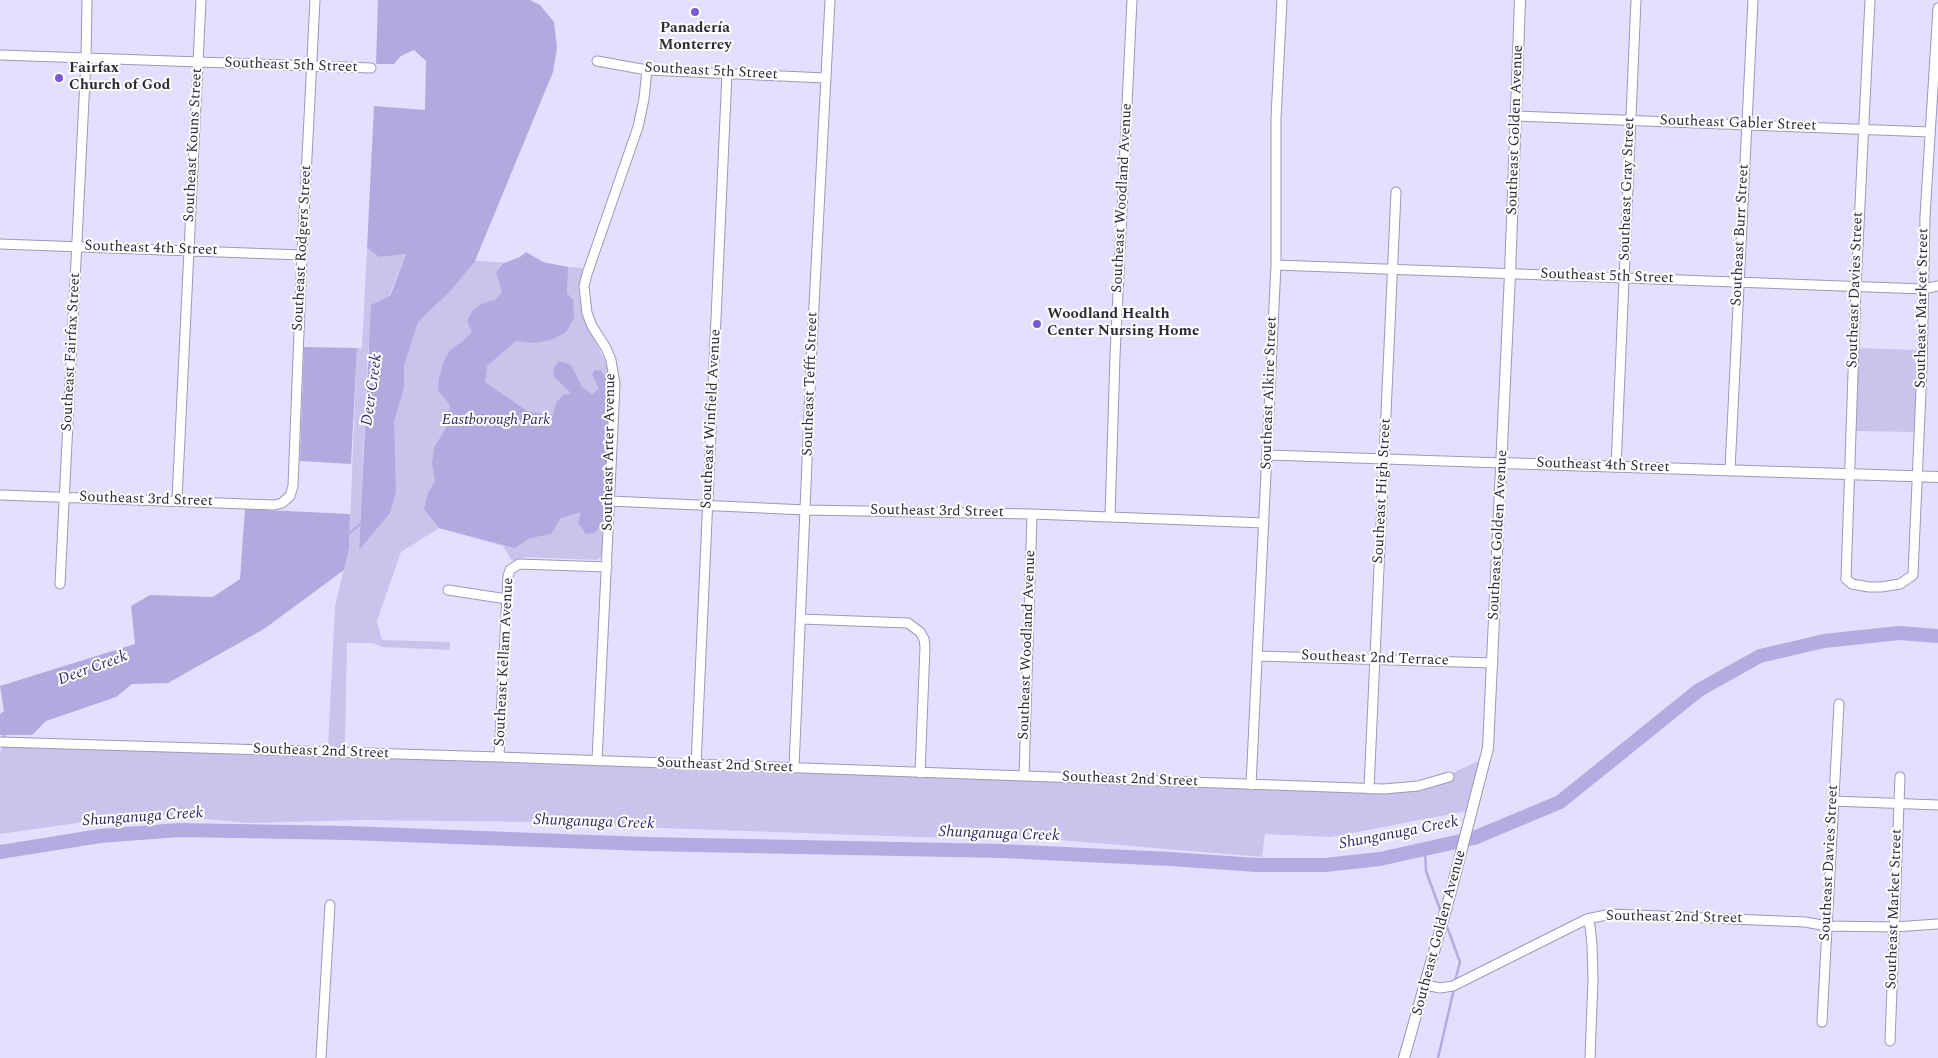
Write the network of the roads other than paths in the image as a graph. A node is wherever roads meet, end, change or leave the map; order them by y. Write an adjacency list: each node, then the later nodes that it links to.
1 (87, 0): 13 (street, Southeast Fairfax Street)
2 (201, 0): 15 (street, Southeast Kouns Street)
3 (315, 0): 16 (street, Southeast Rodgers Street)
4 (830, 0): 20 (street, Southeast Tefft Street)
5 (1132, 0): 55 (street, Southeast Woodland Avenue)
6 (1282, 0): 31 (street, Southeast Alkire Street)
7 (1520, 0): 21 (street, Southeast Golden Avenue)
8 (1636, 0): 22 (street, Southeast Gray Street)
9 (1754, 0): 23 (street, Southeast Burr Street)
10 (1870, 0): 24 (street, Southeast Davies Street)
11 (1938, 8): 25 (street, Southeast Market Street)
12 (0, 55): 13 (street, Southeast 5th Street)
13 (86, 59): 15 (street, Southeast 5th Street); 28 (street, Southeast Fairfax Street)
14 (596, 61): 18 (street, Southeast 5th Street)
15 (198, 63): 16 (street, Southeast 5th Street); 29 (street, Southeast Kouns Street)
16 (312, 66): 17 (street, Southeast 5th Street); 30 (street, Southeast Rodgers Street)
17 (371, 68)
18 (648, 70): 19 (street, Southeast 5th Street); 51 (street, Southeast Arter Avenue)
19 (727, 73): 20 (street, Southeast 5th Street); 52 (street, Southeast Winfield Avenue)
20 (826, 78): 53 (street, Southeast Tefft Street)
21 (1516, 116): 22 (street, Southeast Gabler Street); 33 (street, Southeast Golden Avenue)
22 (1631, 120): 23 (street, Southeast Gabler Street); 34 (street, Southeast Gray Street)
23 (1746, 125): 24 (street, Southeast Gabler Street); 35 (street, Southeast Burr Street)
24 (1864, 129): 25 (street, Southeast Gabler Street); 36 (street, Southeast Davies Street)
25 (1930, 132): 38 (street, Southeast Market Street)
26 (1396, 192): 32 (street, Southeast High Street)
27 (0, 244): 28 (street, Southeast 4th Street)
28 (77, 246): 29 (street, Southeast 4th Street); 49 (street, Southeast Fairfax Street)
29 (189, 250): 30 (street, Southeast 4th Street); 50 (street, Southeast Kouns Street)
30 (302, 255): 48 (street, Southeast Rodgers Street)
31 (1276, 265): 32 (street, Southeast 5th Street); 39 (street, Southeast Alkire Street)
32 (1394, 270): 33 (street, Southeast 5th Street); 40 (street, Southeast High Street)
33 (1510, 274): 34 (street, Southeast 5th Street); 41 (street, Southeast Golden Avenue)
34 (1624, 278): 35 (street, Southeast 5th Street); 42 (street, Southeast Gray Street)
35 (1739, 282): 36 (street, Southeast 5th Street); 43 (street, Southeast Burr Street)
36 (1856, 286): 38 (street, Southeast 5th Street); 44 (street, Southeast Davies Street)
37 (1938, 286): 38 (street, Southeast 5th Street)
38 (1923, 288): 45 (street, Southeast Market Street)
39 (1268, 454): 40 (street, Southeast 4th Street); 56 (street, Southeast Alkire Street)
40 (1385, 459): 41 (street, Southeast 4th Street); 64 (street, Southeast High Street)
41 (1502, 463): 42 (street, Southeast 4th Street); 65 (street, Southeast Golden Avenue)
42 (1616, 467): 43 (street, Southeast 4th Street)
43 (1730, 470): 44 (street, Southeast 4th Street)
44 (1850, 474): 45 (street, Southeast 4th Street); 58 (street, Southeast Davies Street)
45 (1916, 476): 46 (street, Southeast 4th Street); 58 (street, Southeast Market Street)
46 (1938, 477)
47 (0, 495): 49 (street, Southeast 3rd Street)
48 (290, 496): 50 (street, Southeast 3rd Street)
49 (65, 498): 50 (street, Southeast 3rd Street); 59 (street, Southeast Fairfax Street)
50 (178, 500)
51 (610, 501): 52 (street, Southeast 3rd Street); 57 (street, Southeast Arter Avenue)
52 (708, 506): 53 (street, Southeast 3rd Street); 70 (street, Southeast Winfield Avenue)
53 (806, 510): 54 (street, Southeast 3rd Street); 62 (street, Southeast Tefft Street)
54 (1032, 514): 55 (street, Southeast 3rd Street); 73 (street, Southeast Woodland Avenue)
55 (1110, 516): 56 (street, Southeast 3rd Street)
56 (1264, 522): 63 (street, Southeast Alkire Street)
57 (607, 567): 61 (street, Southeast Kellam Avenue); 69 (street, Southeast Arter Avenue)
58 (1912, 577)
59 (60, 584)
60 (448, 590): 61 (street)
61 (507, 599): 68 (street, Southeast Kellam Avenue)
62 (801, 620): 71 (street, Southeast Tefft Street); 72 (street)
63 (1258, 656): 64 (street, Southeast 2nd Terrace); 76 (street, Southeast Alkire Street)
64 (1376, 659): 65 (street, Southeast 2nd Terrace); 77 (street, Southeast High Street)
65 (1493, 663): 86 (street, Southeast Golden Avenue)
66 (1839, 704): 78 (street, Southeast Davies Street)
67 (0, 742): 68 (street, Southeast 2nd Street)
68 (499, 757): 69 (street, Southeast 2nd Street)
69 (597, 761): 70 (street, Southeast 2nd Street)
70 (696, 765): 71 (street, Southeast 2nd Street)
71 (794, 768): 72 (street, Southeast 2nd Street)
72 (920, 773): 73 (street, Southeast 2nd Street)
73 (1024, 776): 76 (street, Southeast 2nd Street)
74 (1900, 776): 79 (street, Southeast Market Street)
75 (1449, 777): 77 (street, Southeast 2nd Street)
76 (1251, 785): 77 (street, Southeast 2nd Street)
77 (1369, 789)
78 (1833, 801): 79 (street); 84 (street, Southeast Davies Street)
79 (1899, 803): 80 (street); 85 (street, Southeast Market Street)
80 (1938, 805)
81 (330, 905): 89 (street)
82 (1587, 919): 84 (street, Southeast 2nd Street); 86 (street, Southeast 2nd Street); 91 (street)
83 (1938, 924): 85 (street, Southeast 2nd Street)
84 (1827, 926): 85 (street, Southeast 2nd Street); 87 (street, Southeast Davies Street)
85 (1894, 927): 88 (street, Southeast Market Street)
86 (1426, 985): 90 (street, Southeast Golden Avenue)
87 (1822, 1022)
88 (1890, 1042)
89 (321, 1058)
90 (1404, 1058)
91 (1590, 1058)

